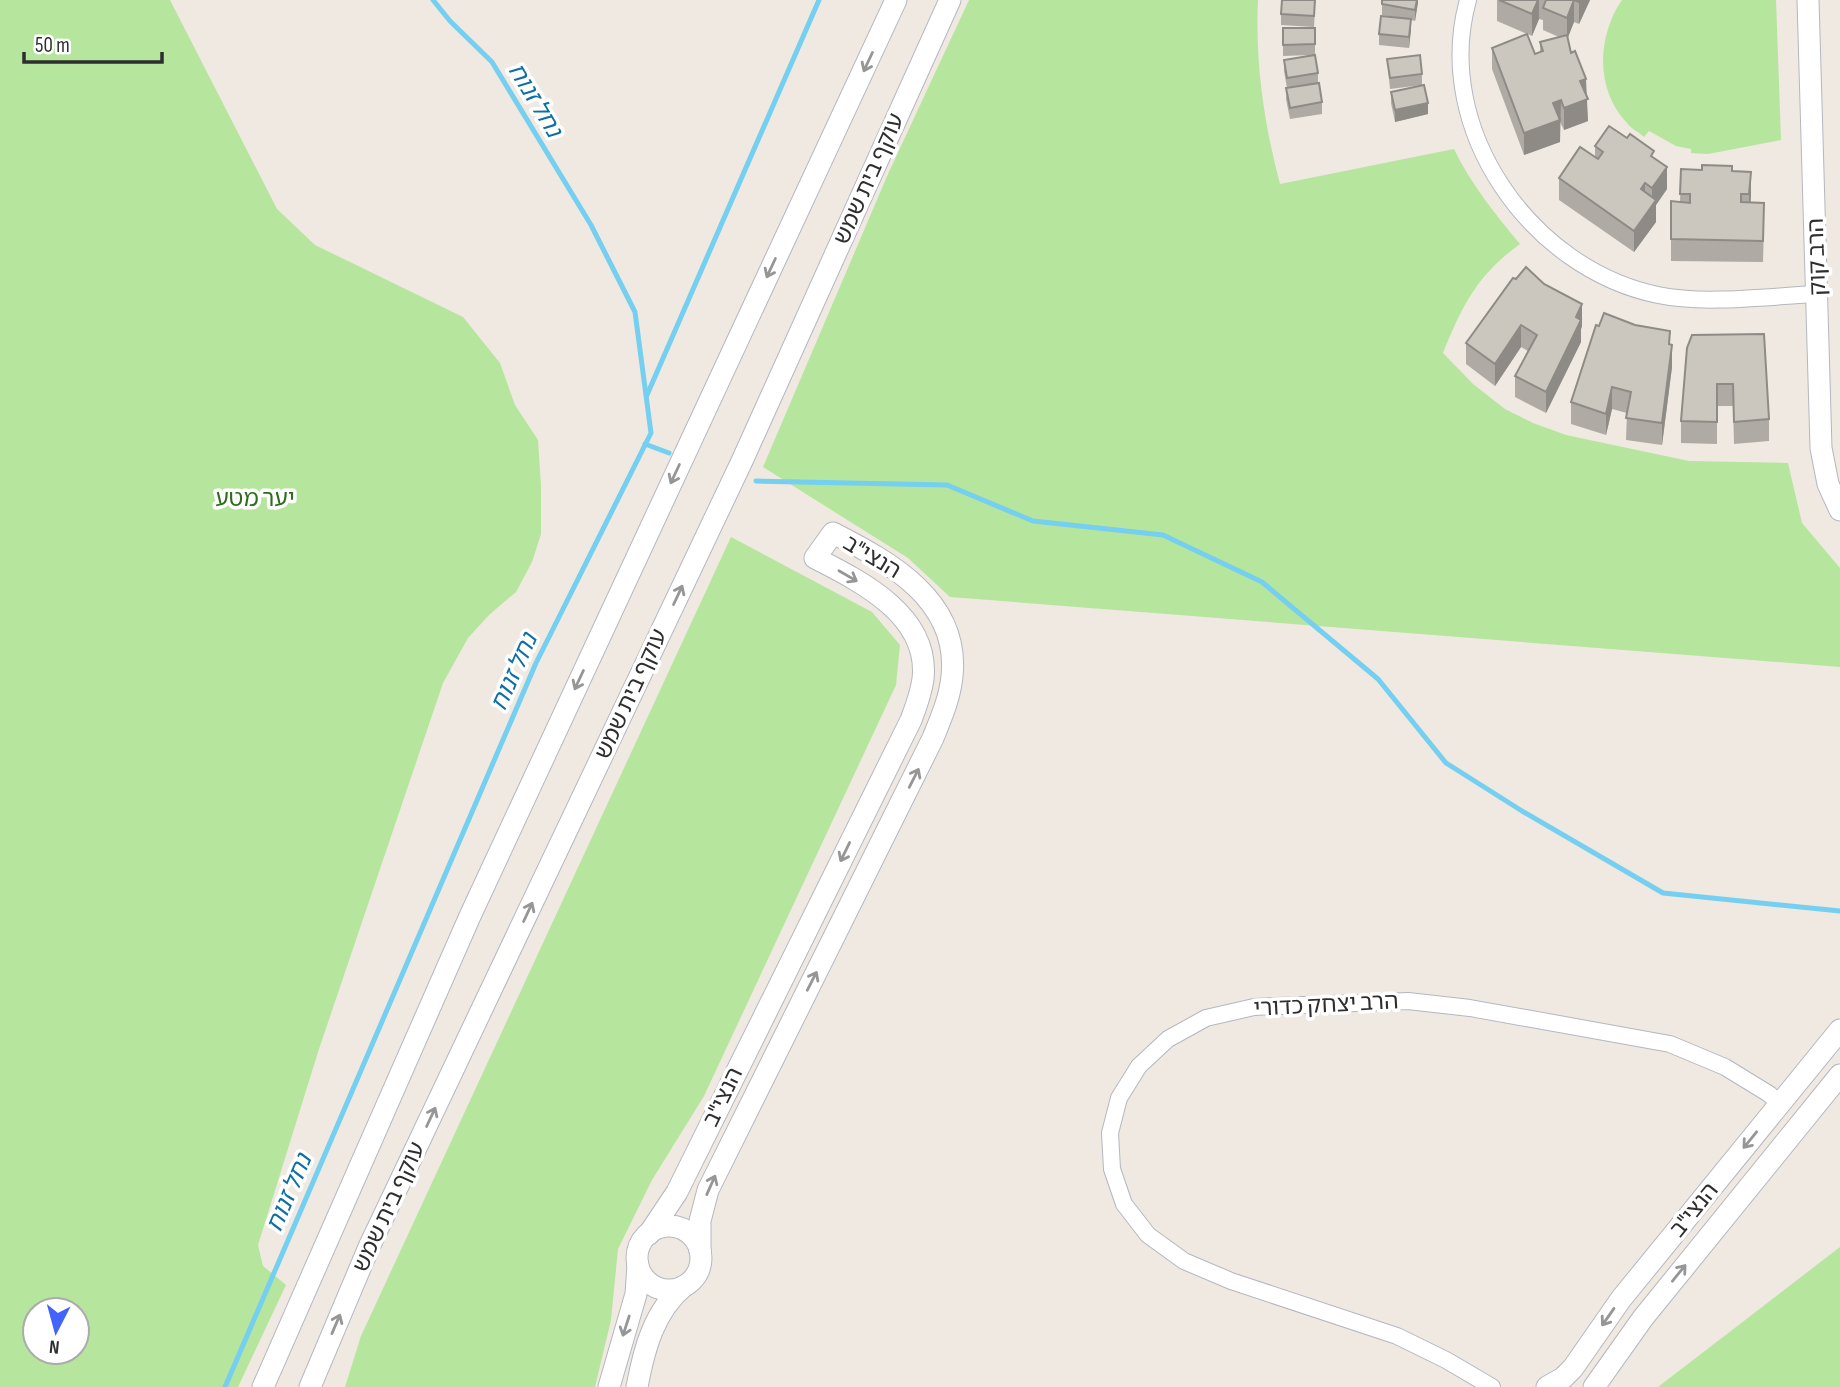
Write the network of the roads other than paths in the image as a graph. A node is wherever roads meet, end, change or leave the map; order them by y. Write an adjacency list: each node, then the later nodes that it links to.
1 (896, 0): 14 (street, עוקף בית שמש, one-way to 14)
2 (950, 0): 15 (street, עוקף בית שמש, one-way to 2)
3 (1468, 0): 5 (street)
4 (1808, 0): 5 (street, הרב קוק)
5 (1818, 294): 6 (street, הרב קוק)
6 (1840, 510)
7 (1840, 1030): 9 (street, הנצי"ב)
8 (1840, 1075): 20 (street, הנצי"ב, one-way to 8)
9 (1780, 1104): 18 (street, הרב יצחק כדורי); 19 (street, הנצי"ב, one-way to 19)
10 (649, 1234): 11 (street); 11 (street, הנצי"ב, one-way to 10); 12 (street)
11 (700, 1251): 13 (street)
12 (638, 1265): 13 (street); 16 (street, one-way to 16)
13 (684, 1286): 17 (street)
14 (263, 1387)
15 (310, 1387)
16 (609, 1387)
17 (637, 1387)
18 (1492, 1387)
19 (1547, 1387)
20 (1594, 1387)

